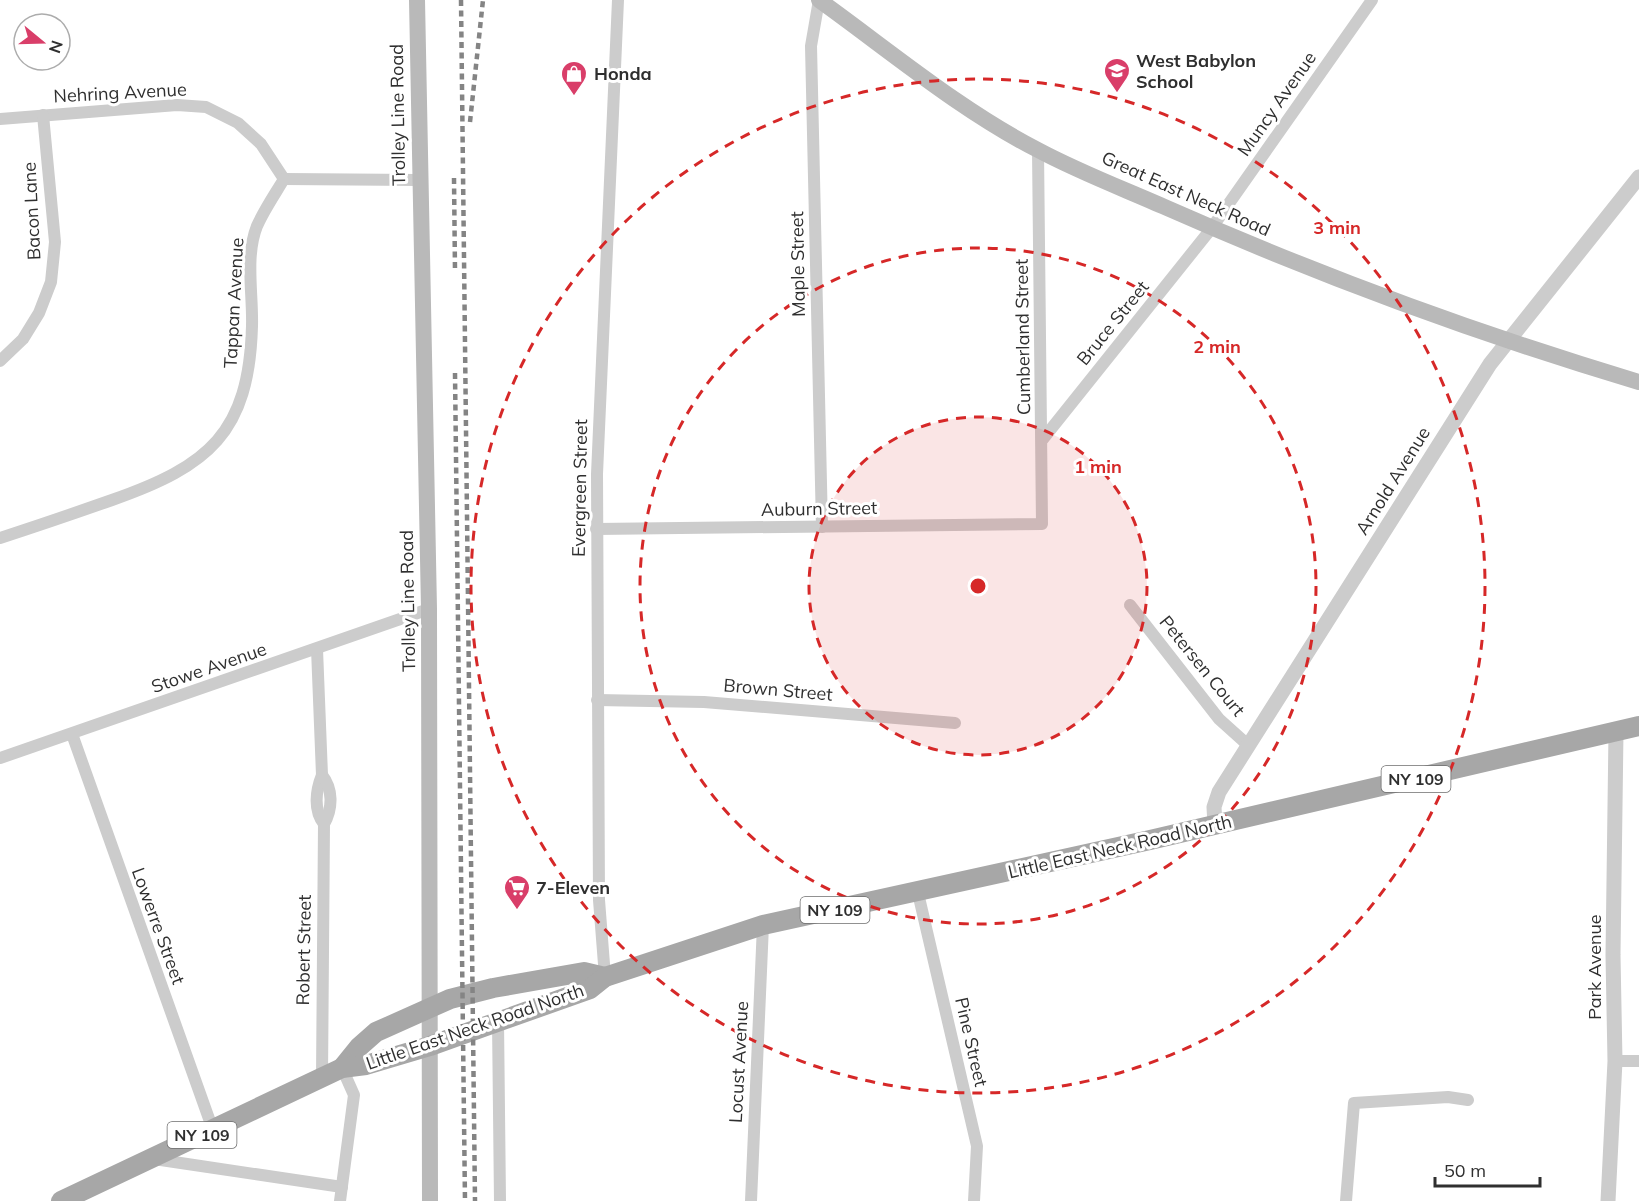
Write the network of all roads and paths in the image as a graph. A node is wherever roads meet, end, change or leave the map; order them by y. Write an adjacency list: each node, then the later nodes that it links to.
1 (417, 0): 10 (main road, Trolley Line Road)
2 (618, 0): 18 (street, Evergreen Street)
3 (819, 0): 7 (main road, Great East Neck Road); 17 (street, Maple Street)
4 (1372, 0): 11 (street, Muncy Avenue)
5 (44, 115): 6 (street, Nehring Avenue); 9 (street, Nehring Avenue); 13 (street, Bacon Lane)
6 (0, 119)
7 (1038, 150): 11 (main road, Great East Neck Road); 15 (street, Cumberland Street)
8 (1639, 177): 12 (street, Arnold Avenue)
9 (284, 178): 10 (street); 19 (street, Tappan Avenue)
10 (418, 180): 21 (main road, Trolley Line Road)
11 (1211, 229): 12 (main road, Great East Neck Road); 15 (street, Bruce Street)
12 (1508, 341): 14 (main road, Great East Neck Road); 28 (street, Arnold Avenue)
13 (0, 362)
14 (1639, 382)
15 (1042, 439): 16 (street, Cumberland Street)
16 (1042, 524): 17 (street, Auburn Street)
17 (822, 527): 18 (street, Auburn Street)
18 (596, 529): 23 (street, Evergreen Street)
19 (0, 538)
20 (1130, 605): 28 (street, Petersen Court)
21 (429, 609): 22 (street, Stowe Avenue); 34 (main road, Trolley Line Road)
22 (317, 649): 27 (street, Stowe Avenue); 40 (street, Robert Street)
23 (597, 700): 24 (street, Brown Street); 33 (street, Evergreen Street)
24 (955, 723)
25 (1639, 726): 26 (main road, Little East Neck Road North / NY 109)
26 (1616, 732): 30 (main road, Little East Neck Road North / NY 109); 38 (street, Park Avenue)
27 (72, 734): 29 (street, Stowe Avenue); 42 (street, Lowerre Street)
28 (1249, 746): 30 (street, Arnold Avenue)
29 (0, 758)
30 (1215, 825): 31 (main road, Little East Neck Road North / NY 109)
31 (918, 893): 32 (main road, Little East Neck Road North / NY 109); 50 (street, Pine Street)
32 (764, 925): 33 (main road, Little East Neck Road North / NY 109); 49 (street, Locust Avenue)
33 (605, 977): 34 (main road, Little East Neck Road North / NY 109); 35 (main road, Little East Neck Road North / NY 109)
34 (430, 1009): 36 (main road, Trolley Line Road); 39 (main road, Little East Neck Road North / NY 109)
35 (498, 1022): 36 (main road, Little East Neck Road North / NY 109); 48 (street)
36 (430, 1046): 39 (main road, Little East Neck Road North / NY 109); 47 (main road, Trolley Line Road)
37 (1639, 1060): 38 (street)
38 (1615, 1061): 52 (street, Park Avenue)
39 (342, 1068): 40 (main road, Little East Neck Road North / NY 109); 44 (street)
40 (322, 1078): 42 (main road, Little East Neck Road North / NY 109)
41 (1468, 1100): 51 (street)
42 (213, 1130): 43 (main road, Little East Neck Road North / NY 109)
43 (154, 1158): 44 (street); 45 (main road, Little East Neck Road North / NY 109)
44 (342, 1187): 46 (street)
45 (62, 1201)
46 (340, 1201)
47 (430, 1201)
48 (500, 1201)
49 (751, 1201)
50 (974, 1201)
51 (1346, 1201)
52 (1608, 1201)

